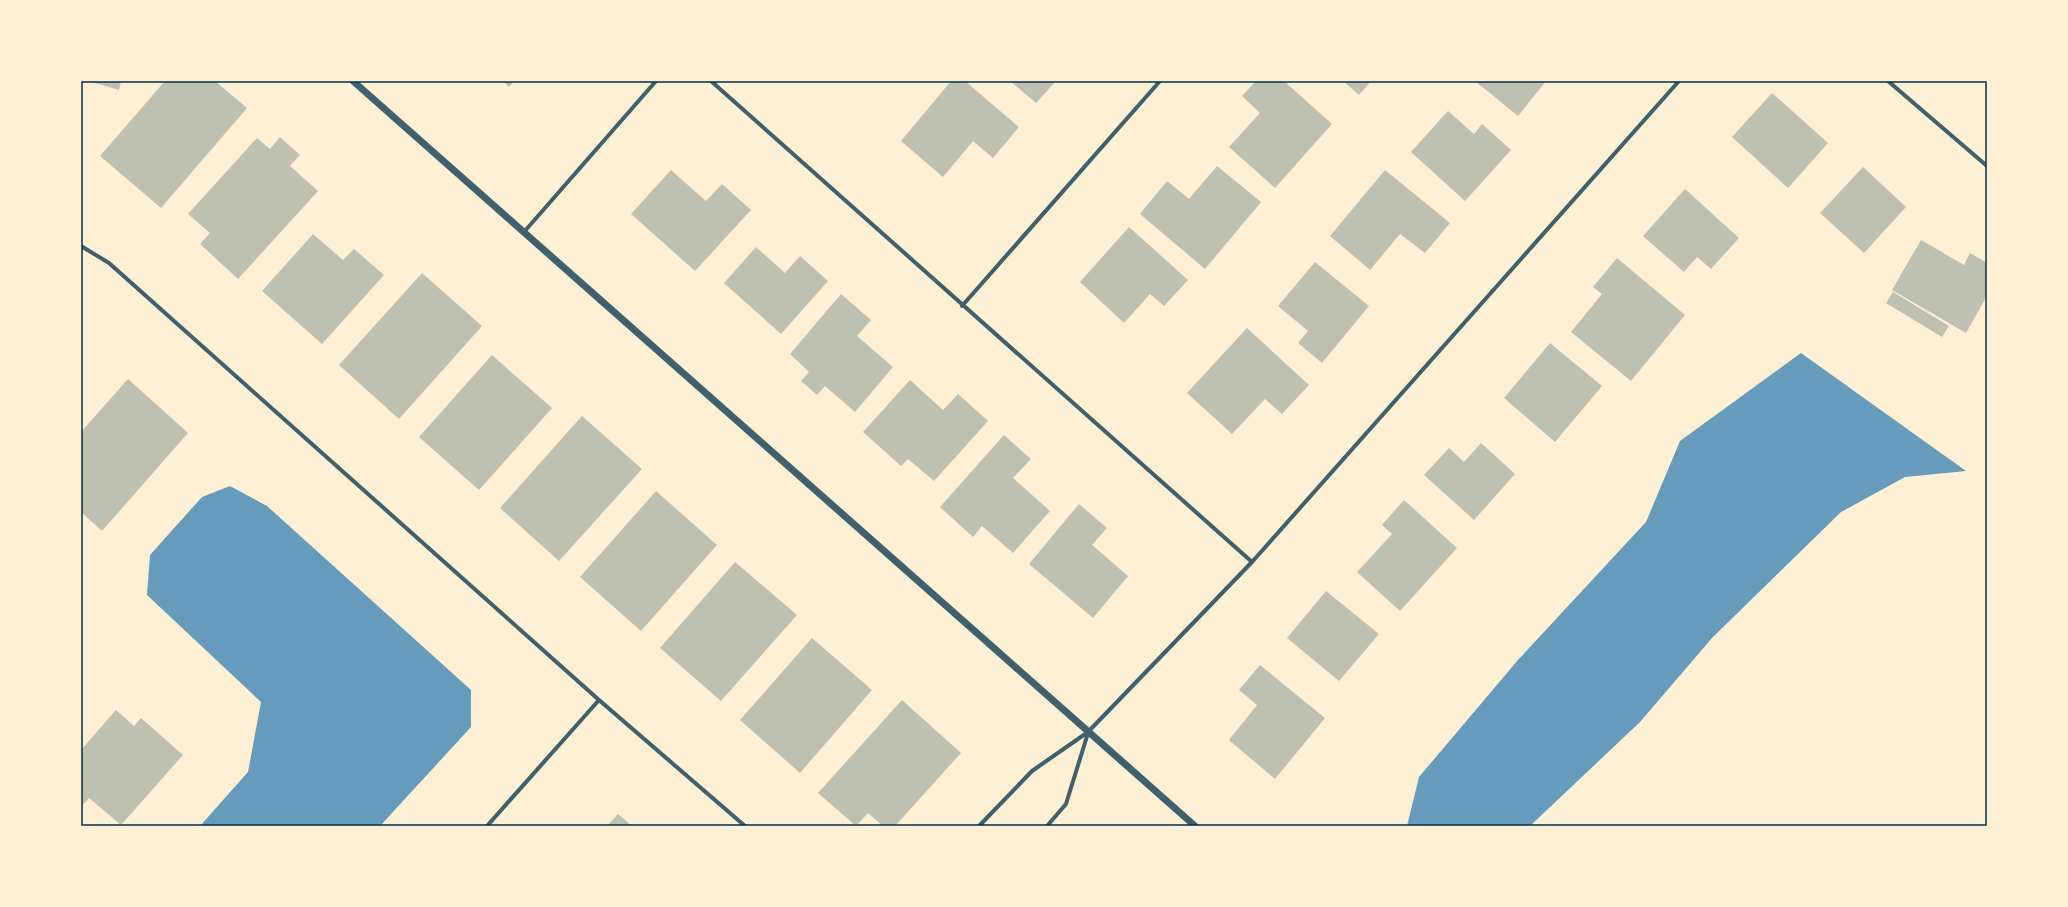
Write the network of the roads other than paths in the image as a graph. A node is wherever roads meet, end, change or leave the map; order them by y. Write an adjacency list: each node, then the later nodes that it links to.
1 (353, 81): 8 (street)
2 (656, 81): 8 (street)
3 (711, 81): 10 (street)
4 (1160, 81): 10 (street)
5 (1679, 81): 11 (street)
6 (1888, 81): 7 (street)
7 (1987, 166)
8 (524, 232): 13 (street)
9 (81, 246): 12 (street)
10 (962, 306): 11 (street)
11 (1252, 562): 13 (street)
12 (599, 700): 14 (street); 15 (street)
13 (1088, 732): 16 (street); 17 (street); 18 (street)
14 (488, 826)
15 (745, 826)
16 (979, 826)
17 (1047, 826)
18 (1195, 826)

